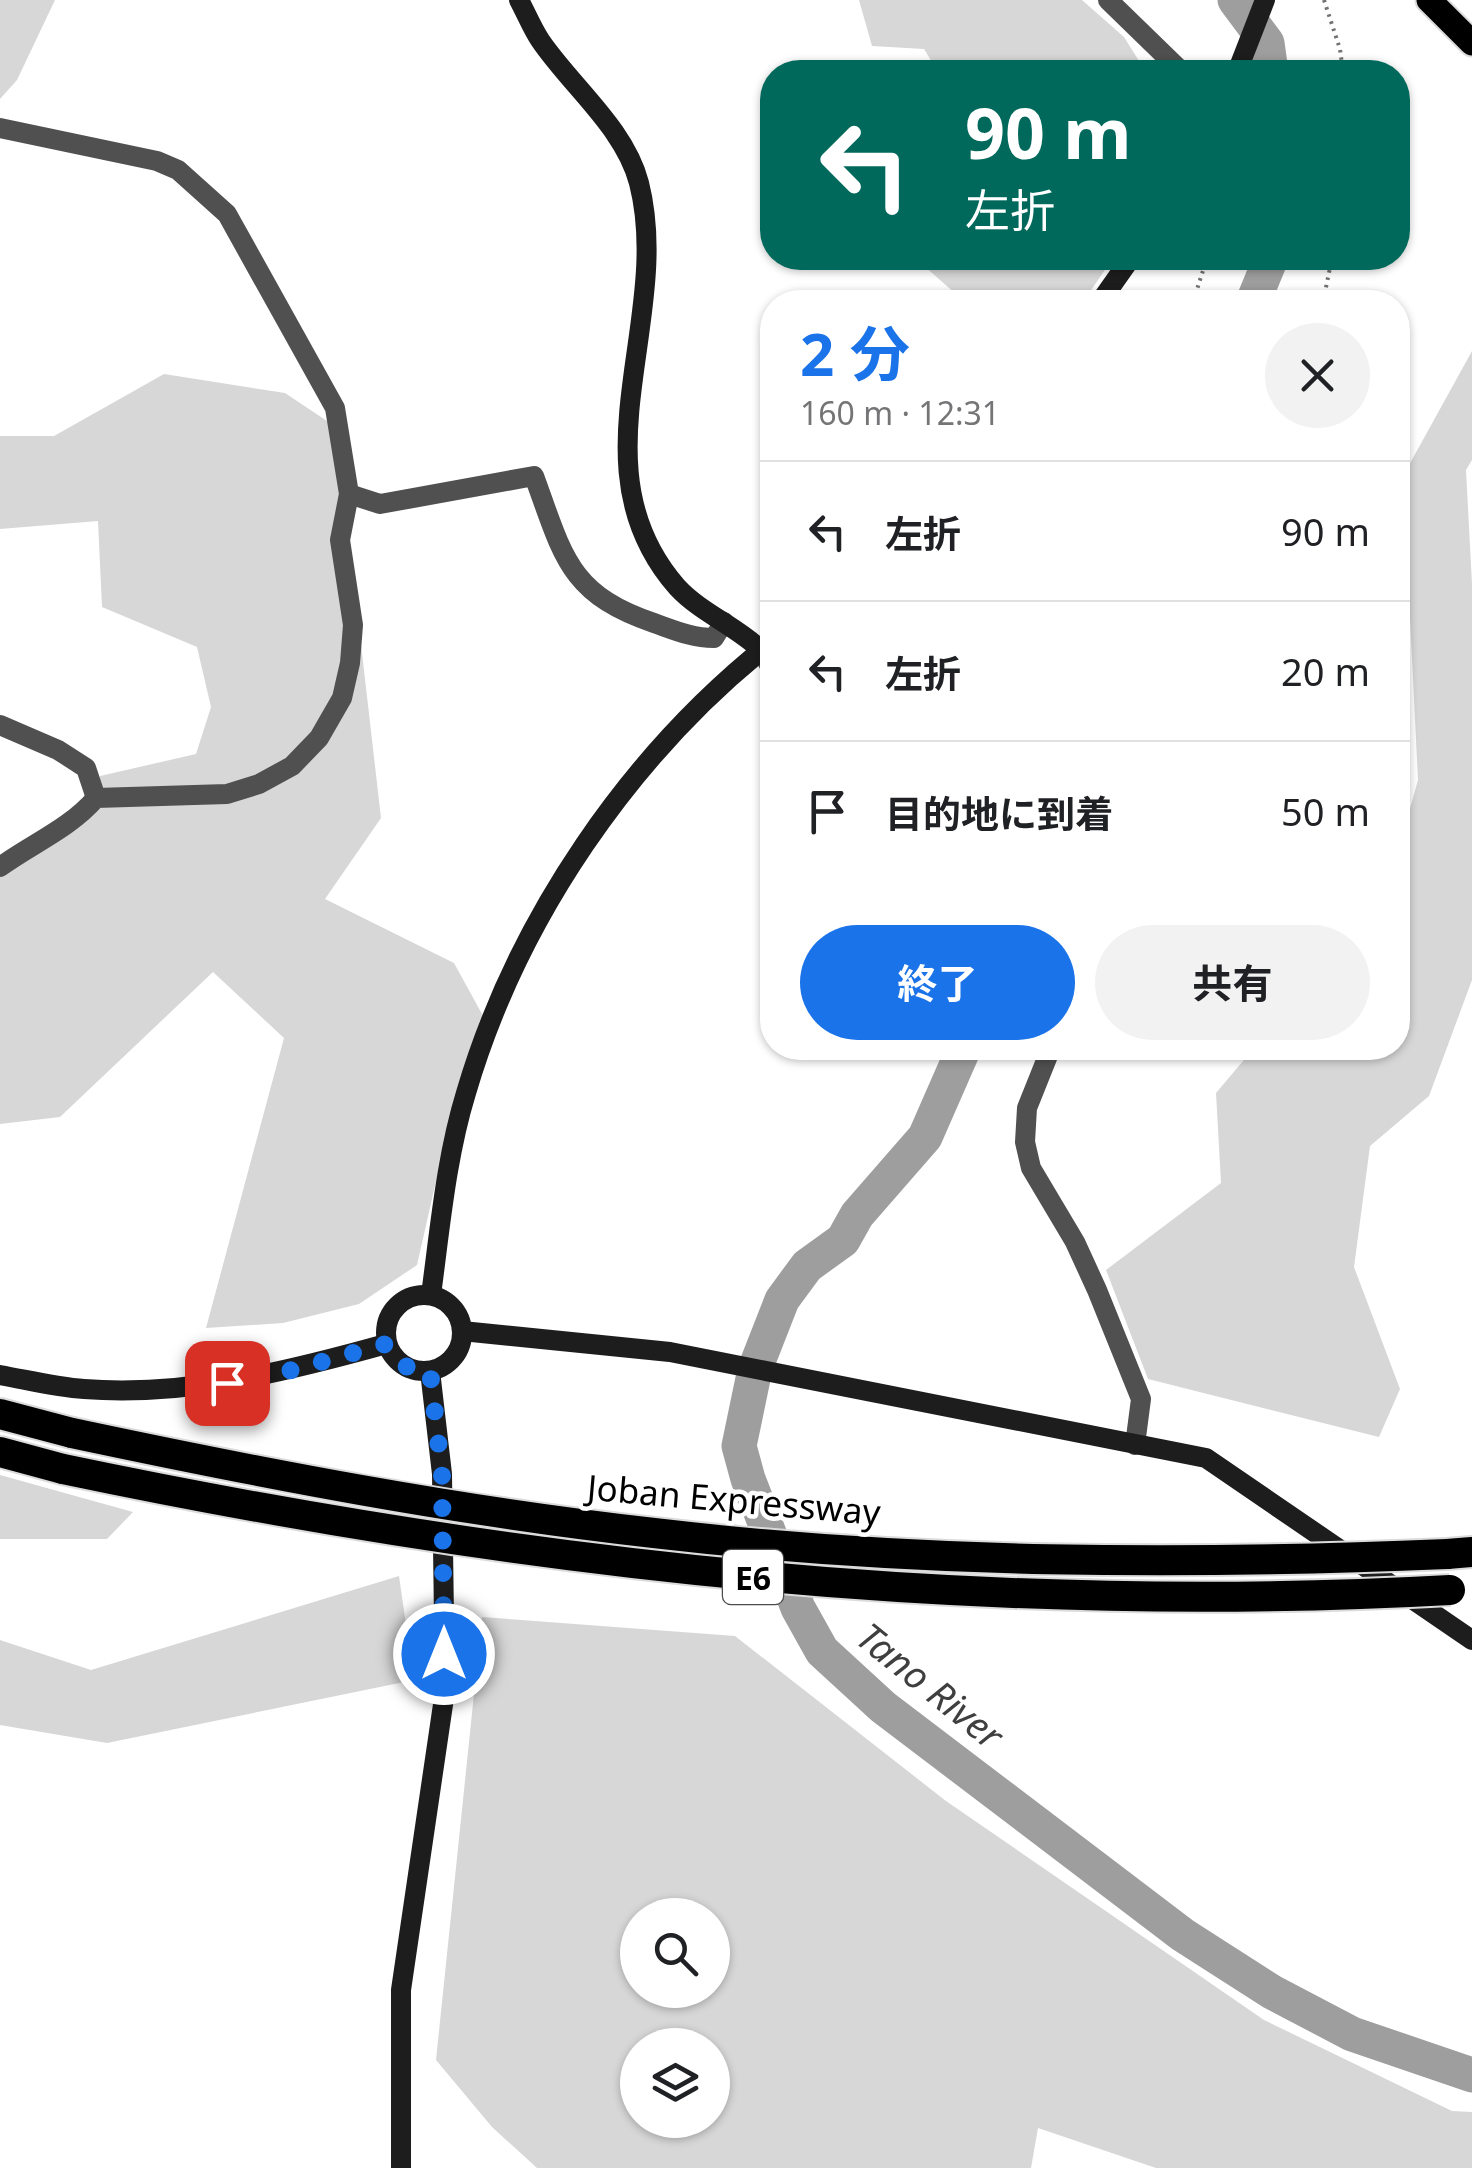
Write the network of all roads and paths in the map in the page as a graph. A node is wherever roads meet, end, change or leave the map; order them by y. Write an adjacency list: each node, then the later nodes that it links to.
1 (518, 0): 12 (street)
2 (1108, 0): 7 (street)
3 (1265, 0): 8 (street)
4 (1324, 0): 9 (path)
5 (1429, 0): 6 (main road)
6 (1472, 43)
7 (1170, 60)
8 (1242, 60)
9 (1341, 60)
10 (0, 128): 11 (street)
11 (350, 494): 12 (street); 16 (street)
12 (724, 622): 13 (street)
13 (760, 642)
14 (760, 652): 19 (street)
15 (0, 724): 16 (street)
16 (96, 798): 17 (street)
17 (0, 867)
18 (1046, 1060): 25 (street)
19 (431, 1296): 20 (street); 21 (street)
20 (462, 1332): 22 (street); 25 (street)
21 (386, 1344): 22 (street); 23 (street)
22 (430, 1371): 30 (street)
23 (0, 1375)
24 (0, 1414): 27 (highway, Joban Expressway / E6, bridge)
25 (1135, 1445): 29 (street)
26 (0, 1452): 28 (highway, Joban Expressway / E6, bridge)
27 (1460, 1553)
28 (1461, 1588)
29 (1472, 1640)
30 (401, 2168)

